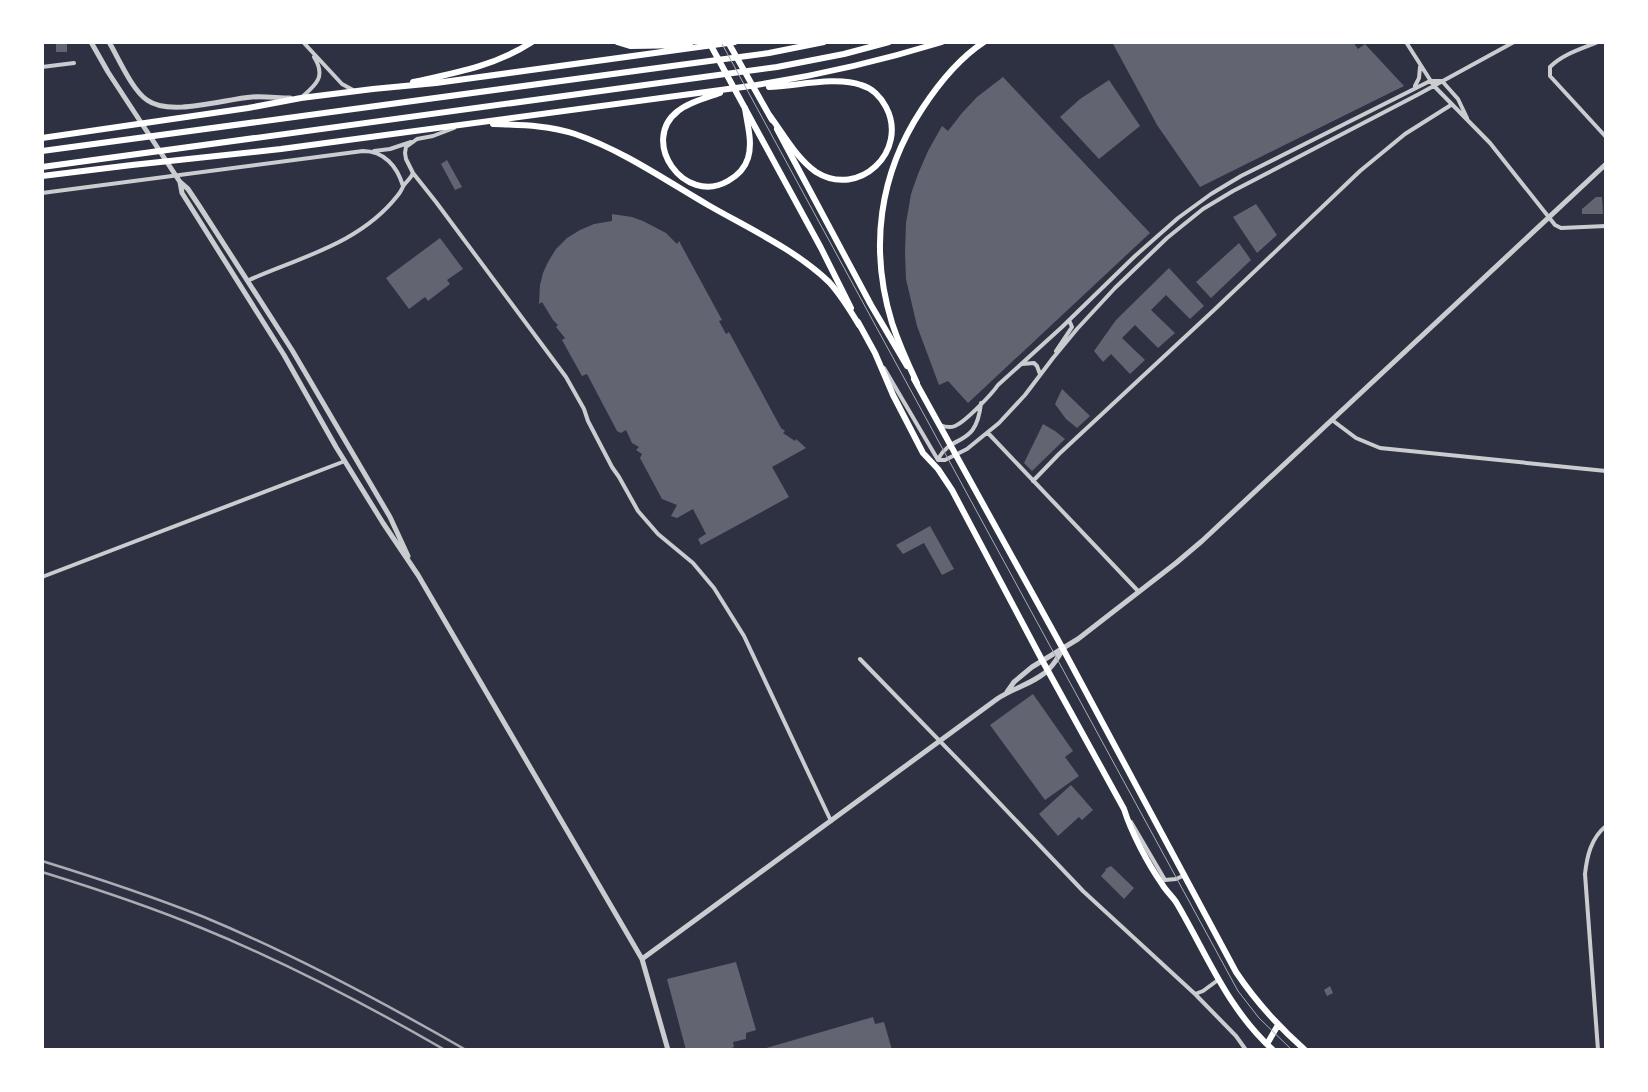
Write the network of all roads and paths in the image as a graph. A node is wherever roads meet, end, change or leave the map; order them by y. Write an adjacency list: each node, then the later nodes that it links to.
1 (91, 42): 46 (street)
2 (109, 42): 30 (street)
3 (303, 42): 18 (street)
4 (532, 42): 27 (main road)
5 (617, 42): 17 (main road)
6 (709, 42): 32 (main road)
7 (728, 42): 16 (main road); 33 (main road)
8 (736, 42): 16 (main road)
9 (824, 42): 40 (main road)
10 (889, 42): 43 (main road)
11 (942, 42): 24 (main road)
12 (984, 42): 59 (main road)
13 (1406, 42): 20 (street)
14 (1514, 42): 23 (street)
15 (1598, 42): 37 (street)
16 (720, 45): 17 (main road)
17 (678, 48): 27 (main road)
18 (310, 51): 28 (street); 30 (street)
19 (74, 63): 21 (street)
20 (1420, 65): 22 (street); 26 (street)
21 (42, 67)
22 (1430, 80): 23 (street); 25 (street); 26 (street)
23 (1442, 81): 25 (street); 34 (street)
24 (785, 84): 29 (main road); 33 (main road)
25 (1434, 86): 31 (street); 56 (street)
26 (1414, 87): 53 (street)
27 (383, 88): 28 (main road)
28 (355, 91): 30 (main road)
29 (704, 96): 32 (main road); 35 (main road)
30 (301, 98): 38 (main road)
31 (1451, 105): 34 (street); 71 (street)
32 (745, 108): 54 (main road)
33 (770, 116): 59 (main road)
34 (1467, 118): 49 (street)
35 (478, 123): 36 (main road); 54 (main road)
36 (460, 125): 39 (street); 45 (main road)
37 (1606, 137)
38 (42, 138)
39 (412, 142): 41 (street); 44 (street)
40 (42, 150)
41 (372, 151): 47 (street); 48 (street)
42 (1606, 164): 49 (street)
43 (42, 167)
44 (413, 173): 47 (street); 82 (street)
45 (42, 176)
46 (180, 182): 51 (street); 52 (street)
47 (403, 186): 51 (street)
48 (42, 193)
49 (1548, 217): 50 (street); 61 (street)
50 (1606, 226)
51 (249, 280): 52 (street); 66 (street)
52 (241, 285): 68 (street)
53 (1069, 320): 56 (street); 57 (street)
54 (860, 325): 55 (main road)
55 (875, 353): 67 (street); 69 (main road)
56 (1052, 358): 58 (street)
57 (1020, 365): 58 (street); 60 (street)
58 (1040, 374): 63 (street)
59 (917, 384): 62 (main road)
60 (981, 403): 62 (street); 64 (street)
61 (1332, 420): 70 (street); 74 (street)
62 (940, 425): 64 (main road)
63 (988, 433): 65 (street); 71 (street)
64 (951, 446): 65 (main road); 67 (street)
65 (956, 455): 67 (street); 75 (main road)
66 (354, 458): 68 (street); 72 (street)
67 (938, 460): 69 (street)
68 (345, 462): 72 (street); 73 (street)
69 (938, 469): 77 (main road)
70 (1606, 471)
71 (1033, 481): 74 (street)
72 (418, 575): 85 (street)
73 (42, 577)
74 (1138, 592): 75 (street)
75 (1063, 649): 77 (street); 78 (street); 84 (main road)
76 (860, 659): 80 (street)
77 (1042, 660): 78 (main road); 79 (street)
78 (1048, 671): 79 (street); 81 (main road)
79 (1007, 692): 80 (street)
80 (939, 741): 82 (street); 87 (street)
81 (1124, 809): 84 (street); 86 (main road)
82 (831, 822): 85 (street)
83 (1606, 826): 94 (street)
84 (1185, 875): 88 (main road)
85 (642, 959): 90 (street)
86 (1218, 980): 87 (street); 89 (main road)
87 (1195, 994): 91 (street)
88 (1278, 1025): 89 (main road); 93 (main road)
89 (1265, 1046): 92 (main road)
90 (668, 1050)
91 (1246, 1050)
92 (1273, 1050)
93 (1305, 1050)
94 (1598, 1050)

